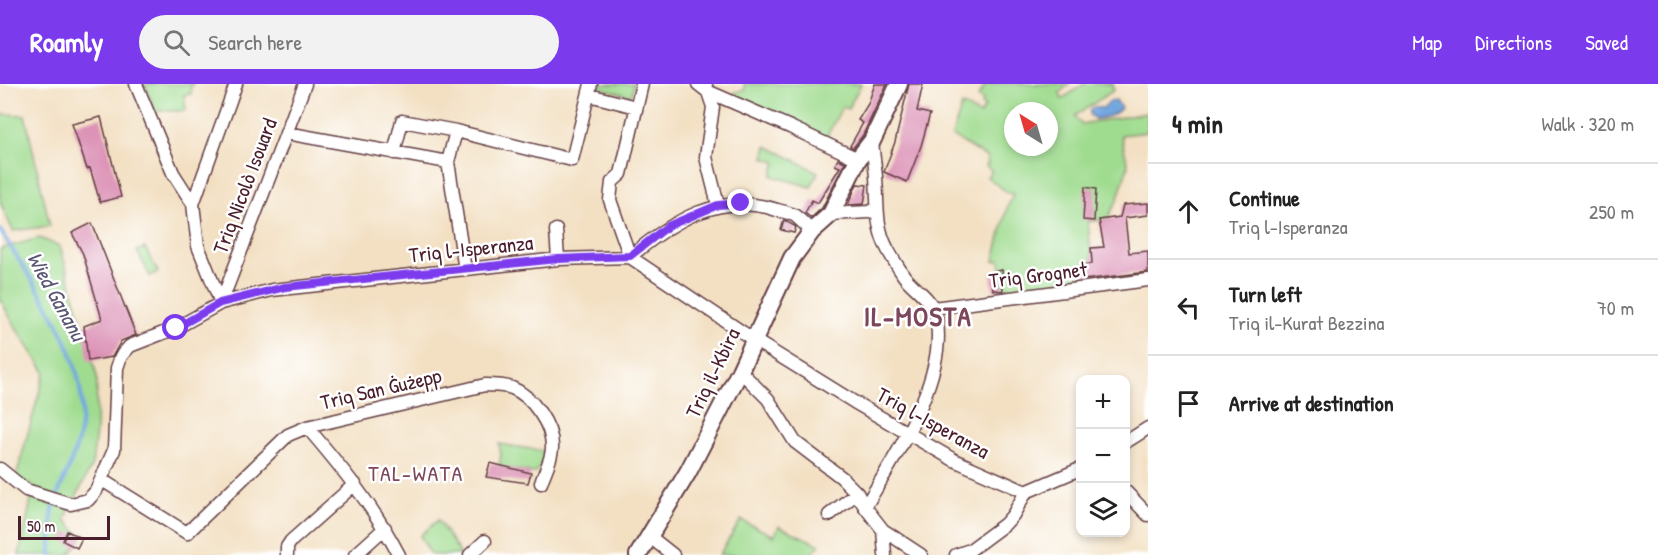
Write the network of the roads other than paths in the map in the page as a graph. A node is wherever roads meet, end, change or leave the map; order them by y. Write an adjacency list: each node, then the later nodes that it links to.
1 (136, 84): 15 (street)
2 (236, 84): 15 (street)
3 (305, 84): 10 (street, Triq Nicolò Isouard)
4 (642, 84): 8 (street)
5 (899, 84): 11 (main road, Triq il-Kbira)
6 (704, 86): 13 (street); 16 (street)
7 (590, 89): 8 (street); 9 (street)
8 (636, 107): 21 (street)
9 (456, 131): 12 (street); 14 (street)
10 (286, 133): 12 (street); 25 (street, Triq Nicolò Isouard)
11 (872, 141): 13 (main road, Triq il-Kbira); 17 (street)
12 (394, 153): 14 (street)
13 (858, 159): 18 (main road, Triq il-Kbira)
14 (448, 162): 23 (street)
15 (193, 204): 25 (street)
16 (718, 205): 20 (street); 21 (street)
17 (876, 209): 18 (street); 26 (street)
18 (831, 214): 20 (main road, Triq il-Kbira)
19 (556, 230): 22 (street)
20 (812, 231): 27 (main road, Triq il-Kbira)
21 (630, 256): 22 (street, Triq l-Isperanza); 27 (street, Triq l-Isperanza)
22 (558, 259): 23 (street, Triq l-Isperanza)
23 (465, 270): 25 (street, Triq l-Isperanza)
24 (1148, 280): 26 (street, Triq Grognet)
25 (220, 303): 35 (street, Triq l-Isperanza)
26 (933, 308): 31 (street)
27 (754, 340): 28 (main road, Triq il-Kbira); 31 (street, Triq l-Isperanza)
28 (740, 371): 39 (street); 46 (main road, Triq il-Kbira)
29 (307, 427): 35 (street, Triq San Ġużepp); 36 (street, Triq San Ġużepp); 37 (street)
30 (1148, 428): 32 (street)
31 (908, 434): 38 (street, Triq l-Isperanza); 41 (street)
32 (1130, 439)
33 (0, 469): 35 (street, Triq l-Isperanza)
34 (1076, 471): 38 (street)
35 (102, 480)
36 (541, 483)
37 (355, 484): 44 (street); 48 (street)
38 (1026, 492): 56 (street)
39 (857, 493): 41 (street); 43 (street)
40 (1130, 497): 42 (street)
41 (865, 507): 45 (street)
42 (1148, 514)
43 (829, 515)
44 (385, 528): 49 (street); 50 (street)
45 (883, 530): 54 (street); 55 (street)
46 (650, 536): 52 (main road, Triq il-Kbira); 53 (street)
47 (484, 540): 51 (street)
48 (287, 555)
49 (356, 555)
50 (399, 555)
51 (470, 555)
52 (638, 555)
53 (673, 555)
54 (885, 555)
55 (921, 555)
56 (956, 555)

